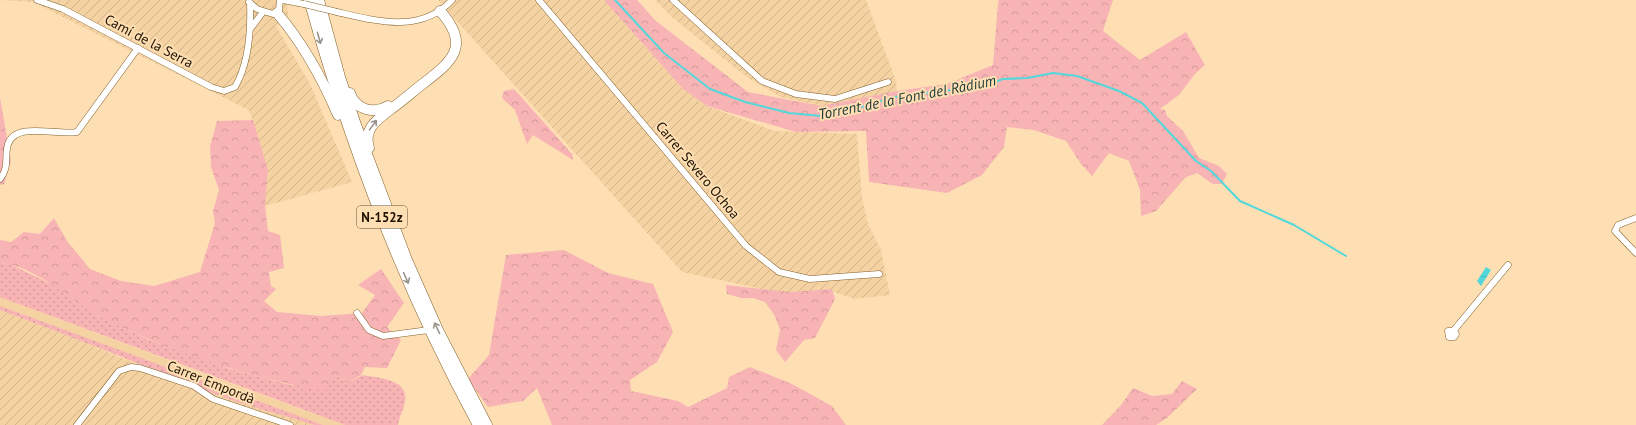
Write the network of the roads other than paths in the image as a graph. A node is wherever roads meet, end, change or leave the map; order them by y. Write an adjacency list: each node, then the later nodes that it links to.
1 (36, 0): 13 (street, Camí de la Serra)
2 (282, 0): 8 (street); 11 (street)
3 (319, 0): 14 (highway, N-152z)
4 (452, 0): 9 (street)
5 (539, 0): 23 (street, Carrer Severo Ochoa)
6 (672, 0): 15 (street)
7 (249, 2): 10 (street); 12 (street)
8 (306, 2): 9 (street, bridge); 17 (highway, N-152z, one-way to 17)
9 (440, 11): 16 (highway)
10 (263, 12): 11 (street); 12 (street)
11 (277, 13): 17 (highway)
12 (251, 28): 13 (street, Camí de la Serra)
13 (138, 48): 18 (street)
14 (338, 67): 16 (highway); 19 (highway, N-152z)
15 (888, 82)
16 (396, 104): 19 (highway, one-way to 16)
17 (350, 133): 25 (highway, N-152z, one-way to 25)
18 (0, 179)
19 (380, 189): 30 (highway, N-152z, one-way to 19)
20 (1636, 218): 21 (street)
21 (1636, 253)
22 (1508, 265): 26 (street)
23 (879, 274)
24 (357, 313): 25 (street)
25 (429, 330): 29 (highway, N-152z)
26 (1454, 330)
27 (77, 425): 28 (street, Carrer Empordà)
28 (290, 425)
29 (478, 425)
30 (487, 425)

